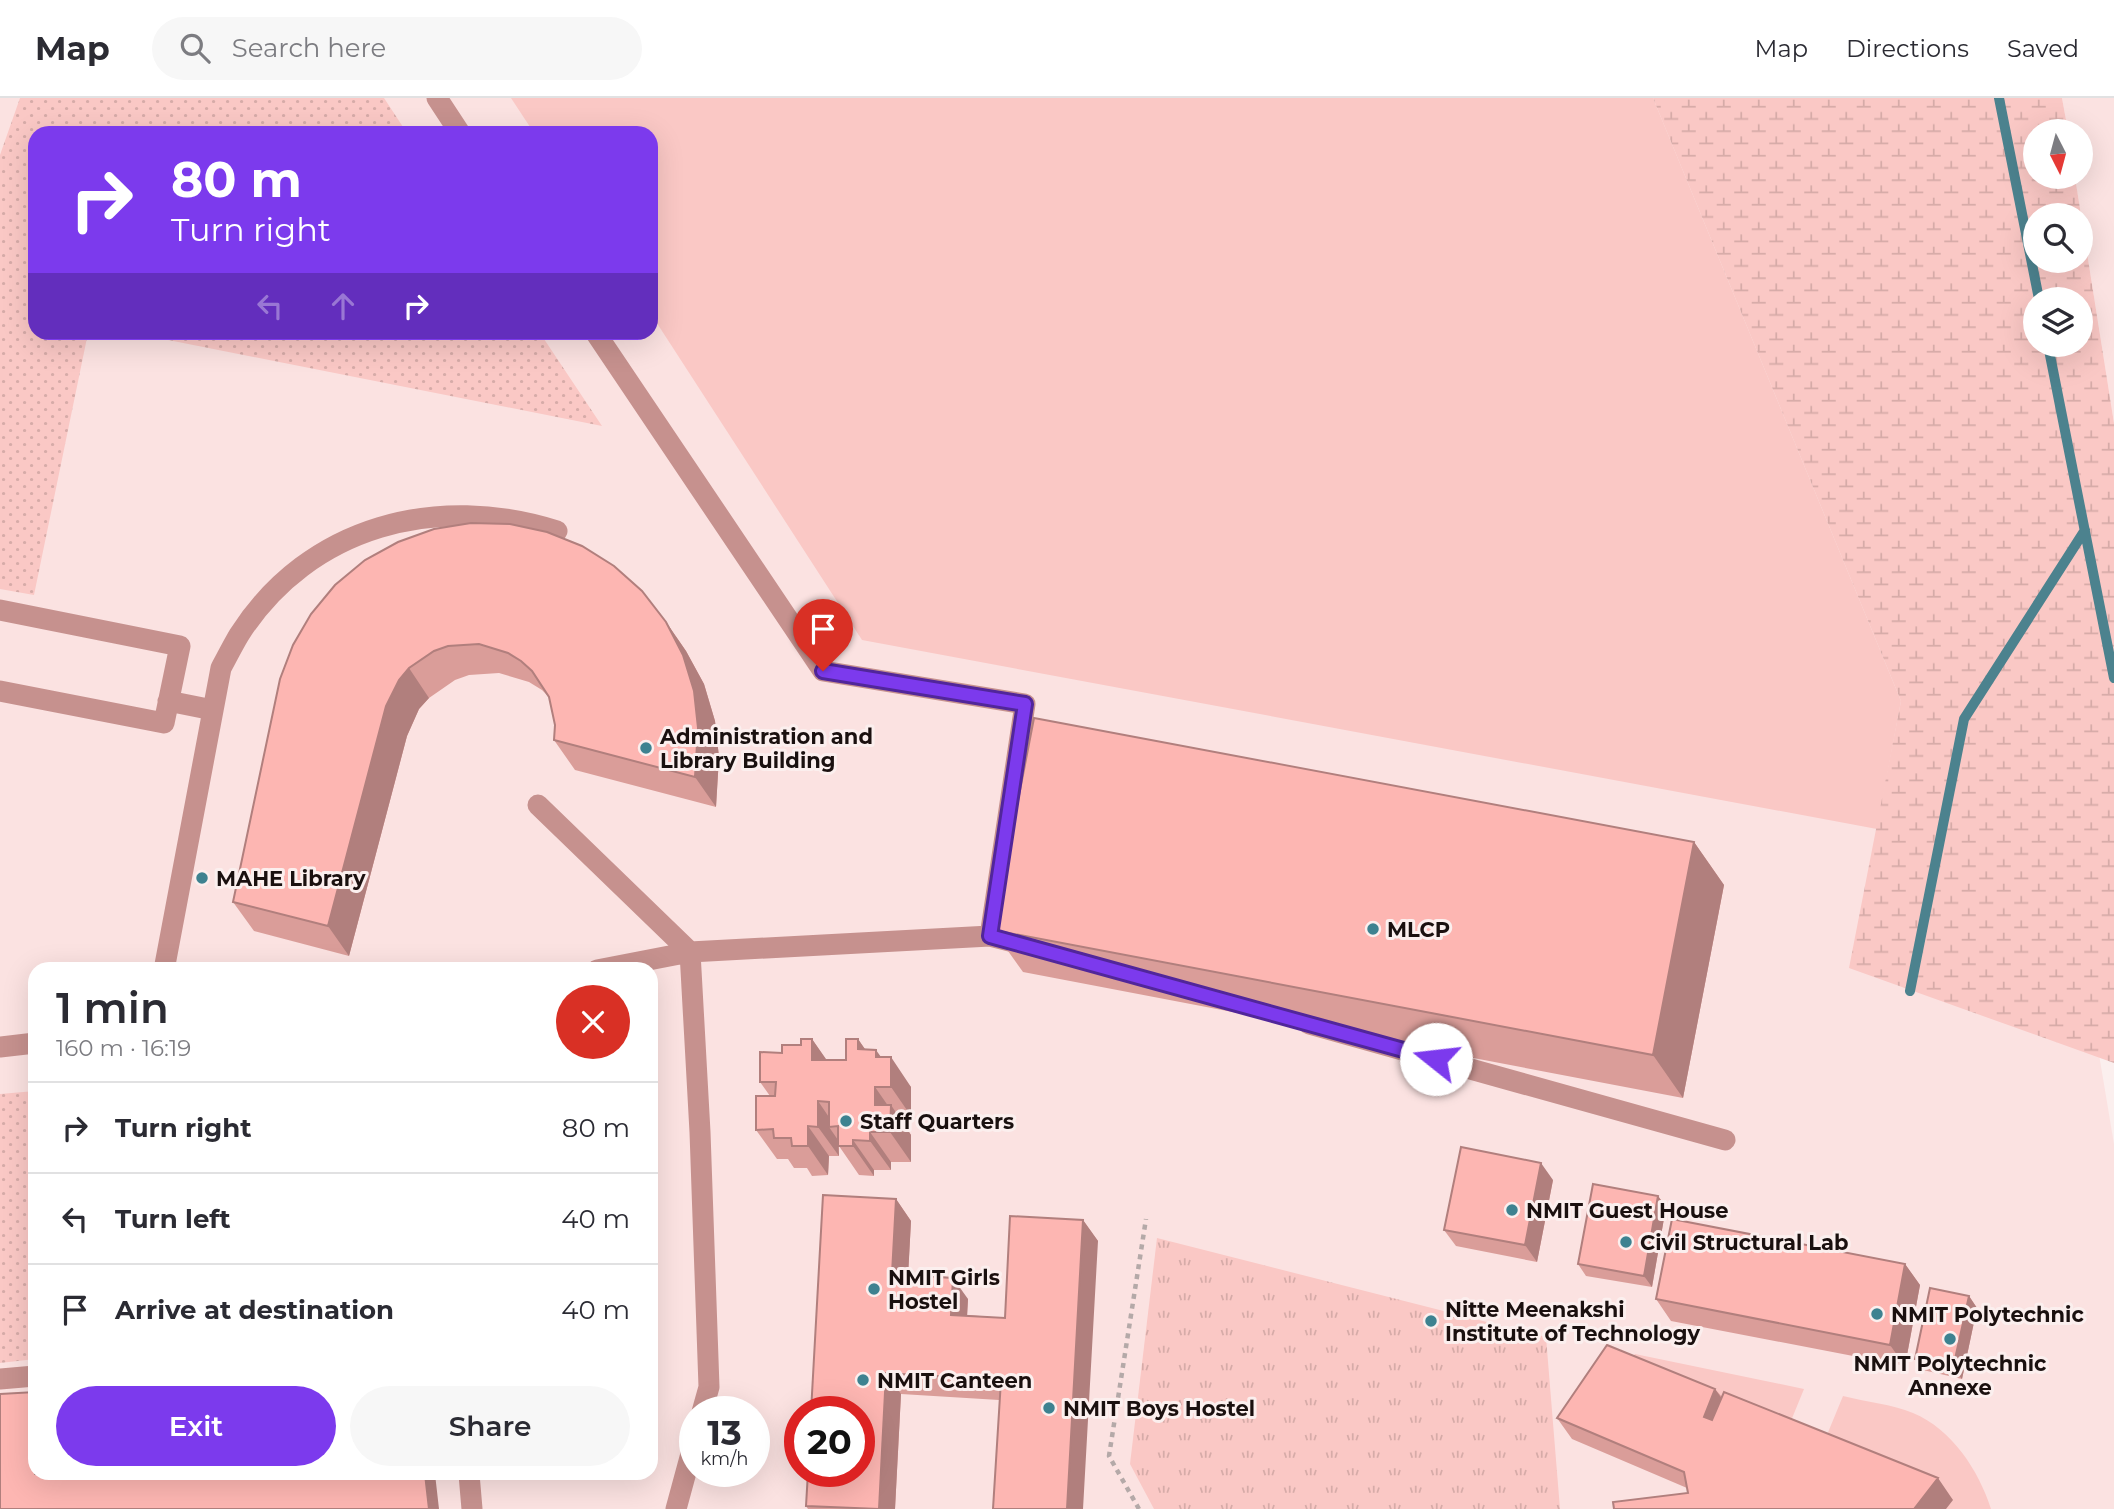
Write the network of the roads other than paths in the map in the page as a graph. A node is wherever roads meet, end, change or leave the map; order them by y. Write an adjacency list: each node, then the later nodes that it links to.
1 (437, 98): 2 (lane)
2 (455, 126)
3 (600, 340): 10 (lane)
4 (557, 531): 8 (lane)
5 (0, 610): 7 (lane)
6 (0, 691): 7 (lane)
7 (168, 701): 8 (lane)
8 (213, 710): 13 (lane)
9 (538, 805): 12 (lane)
10 (990, 936): 11 (lane); 12 (lane)
11 (1044, 950)
12 (690, 952): 14 (lane); 21 (lane)
13 (166, 962)
14 (638, 962)
15 (1284, 1017): 18 (lane)
16 (28, 1044): 17 (lane)
17 (0, 1047)
18 (1725, 1140)
19 (28, 1377): 20 (lane)
20 (0, 1379)
21 (706, 1396)
22 (470, 1480): 24 (lane)
23 (682, 1487): 25 (lane)
24 (472, 1509)
25 (676, 1509)

